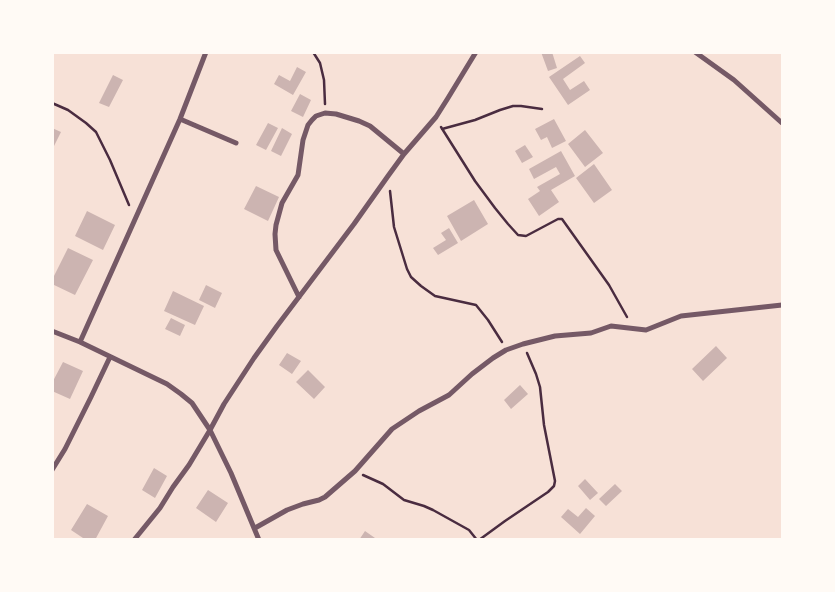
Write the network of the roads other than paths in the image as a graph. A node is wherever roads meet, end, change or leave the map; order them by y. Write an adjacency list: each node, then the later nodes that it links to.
1 (206, 52): 4 (street)
2 (476, 52): 7 (street)
3 (695, 52): 5 (street)
4 (180, 119): 6 (street); 11 (street)
5 (782, 123)
6 (236, 143)
7 (404, 154): 8 (street); 8 (street)
8 (298, 297): 13 (street)
9 (782, 305): 15 (street)
10 (52, 331): 11 (street)
11 (80, 342): 12 (street)
12 (110, 357): 13 (street); 14 (street)
13 (210, 430): 15 (street); 16 (street)
14 (52, 470)
15 (255, 528): 17 (street)
16 (134, 540)
17 (259, 540)

